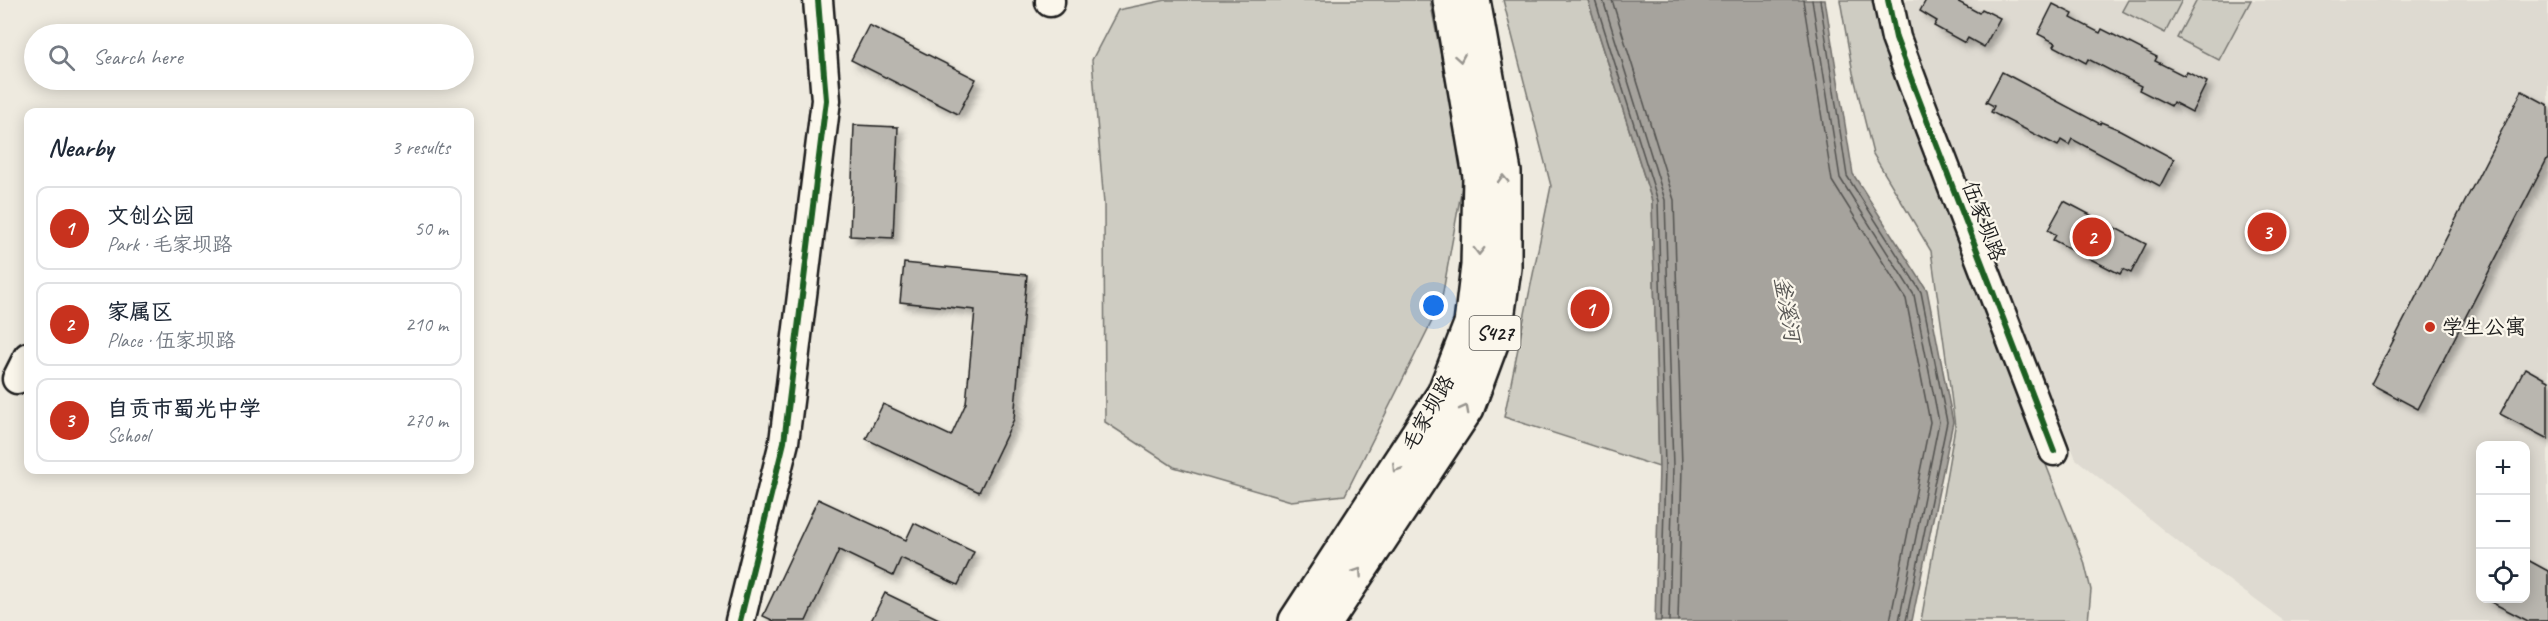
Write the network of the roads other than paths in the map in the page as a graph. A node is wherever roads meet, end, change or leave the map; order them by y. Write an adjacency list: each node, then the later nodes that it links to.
1 (818, 0): 6 (street)
2 (1450, 0): 7 (main road, 毛家坝路 / S427, one-way to 7)
3 (1473, 0): 8 (main road, 毛家坝路 / S427, one-way to 3)
4 (1888, 0): 5 (street, 伍家坝路)
5 (2054, 451)
6 (740, 621)
7 (1296, 621)
8 (1326, 621)

